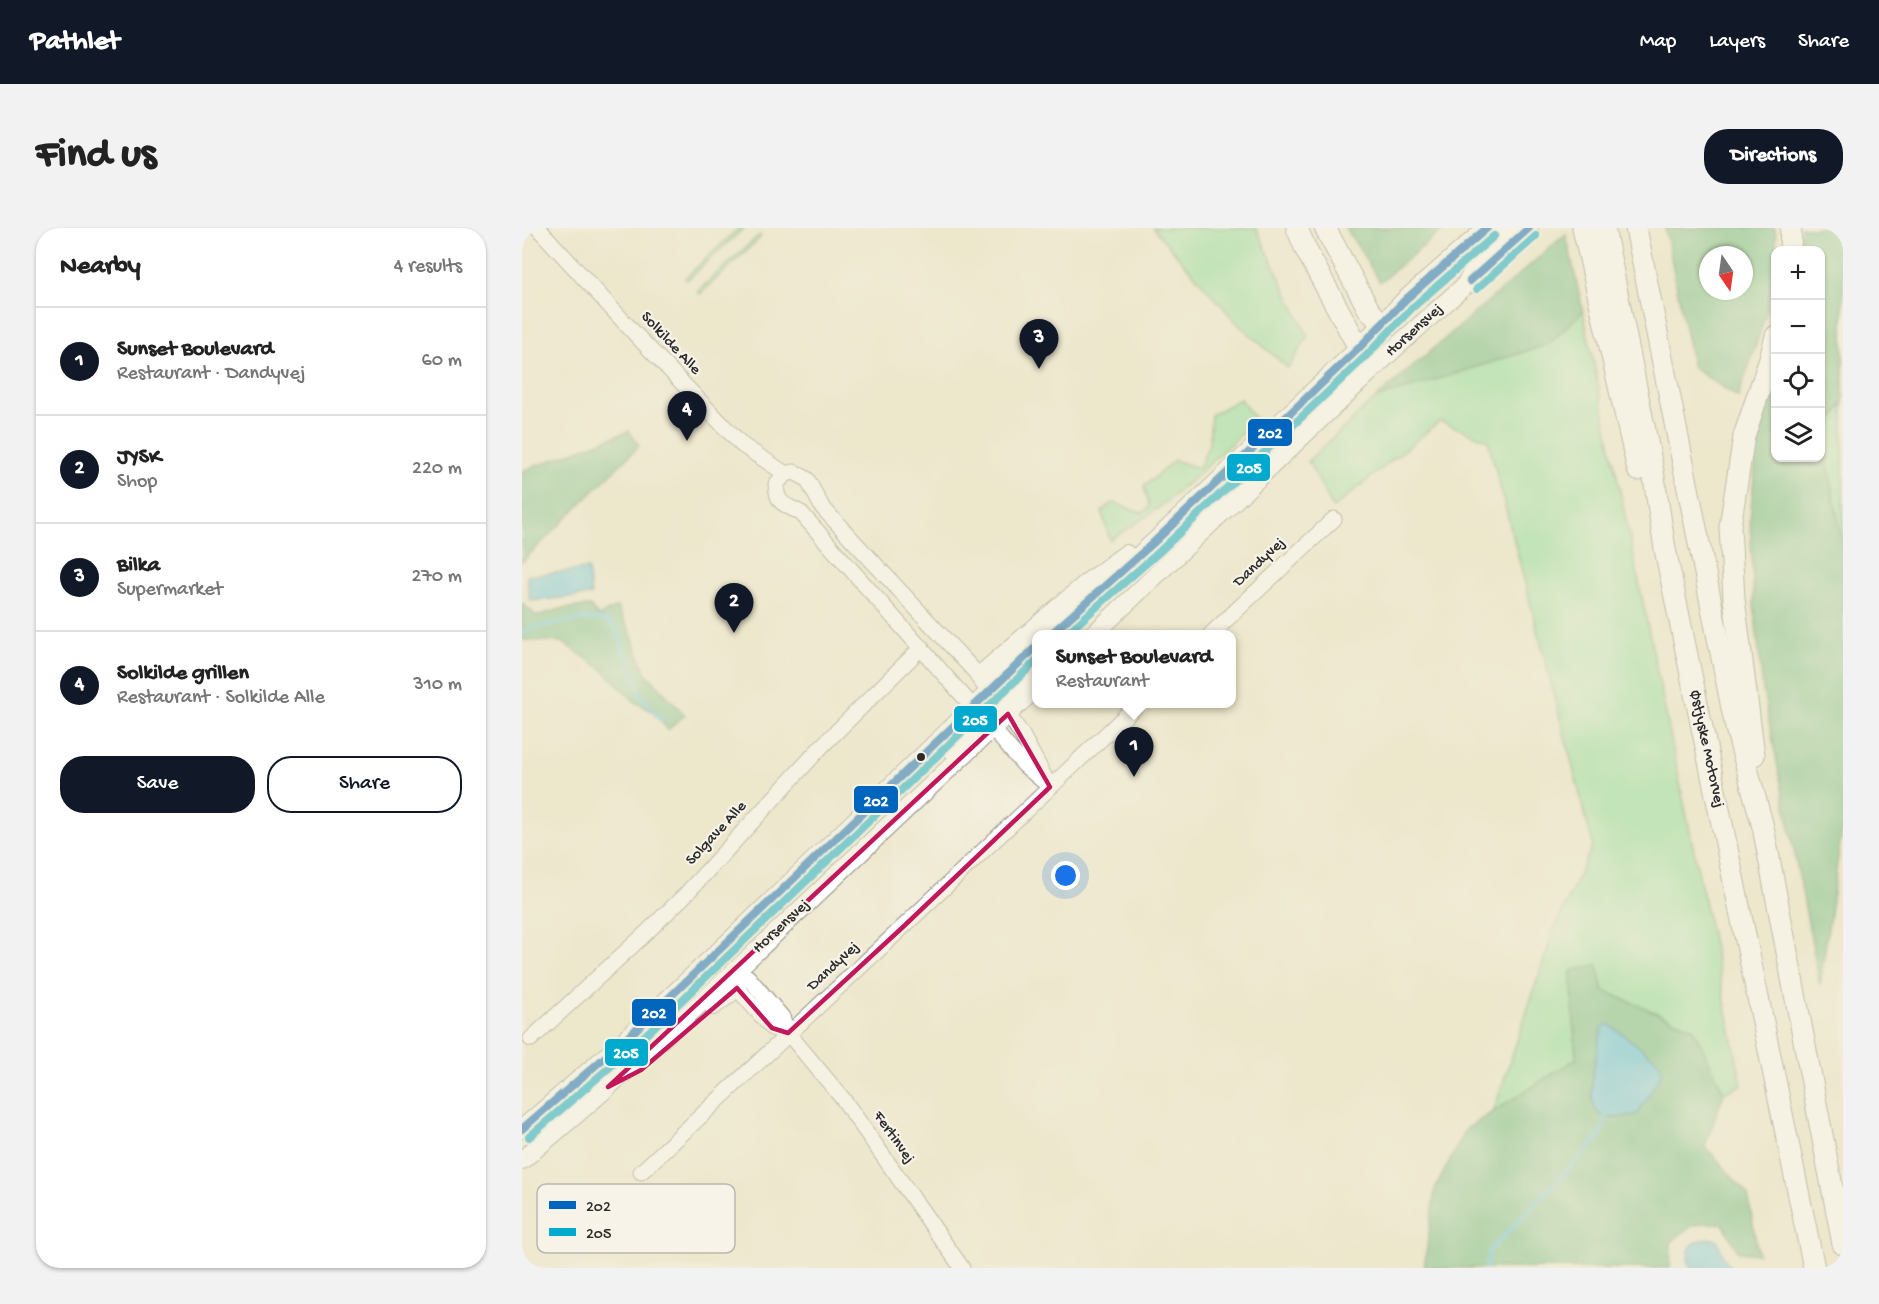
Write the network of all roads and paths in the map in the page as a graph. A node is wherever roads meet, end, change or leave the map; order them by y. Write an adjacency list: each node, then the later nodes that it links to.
1 (538, 228): 18 (street, Solkilde Alle)
2 (1297, 228): 15 (highway)
3 (1325, 228): 13 (highway)
4 (1487, 228): 13 (main road, Horsensvej)
5 (1512, 228): 12 (highway)
6 (1529, 228): 12 (main road, Horsensvej)
7 (1583, 228): 21 (highway)
8 (1604, 228): 21 (highway, Østjyske Motorvej)
9 (1636, 228): 37 (highway, Østjyske Motorvej)
10 (1791, 228): 11 (highway)
11 (1790, 246)
12 (1468, 283): 14 (main road, Horsensvej)
13 (1381, 324): 15 (main road, Horsensvej)
14 (1395, 348): 15 (main road); 17 (main road, Horsensvej)
15 (1367, 349): 17 (main road); 20 (main road, Horsensvej)
16 (1771, 354): 37 (highway)
17 (1275, 462): 26 (main road, Horsensvej)
18 (781, 479): 28 (street, Solkilde Alle); 33 (street, Solkilde Alle)
19 (1334, 519): 27 (street, Dandyvej)
20 (1152, 544): 22 (main road, Horsensvej); 23 (main road)
21 (1665, 549): 48 (highway, Østjyske Motorvej)
22 (1127, 566): 24 (main road, Horsensvej); 25 (main road)
23 (1053, 630)
24 (1055, 630)
25 (1072, 630)
26 (1098, 630)
27 (1215, 630)
28 (922, 647): 35 (street, Solkilde Alle); 42 (street, Solgave Alle)
29 (1032, 652): 33 (main road, Horsensvej)
30 (1032, 654): 33 (main road)
31 (1032, 669): 33 (main road)
32 (1032, 689): 33 (main road, Horsensvej)
33 (994, 696): 35 (main road, Horsensvej); 35 (main road, Horsensvej); 36 (street)
34 (1134, 708): 36 (street, Dandyvej)
35 (982, 716): 36 (street); 38 (main road, Horsensvej); 40 (main road, Horsensvej)
36 (1050, 787): 41 (street, Dandyvej)
37 (1762, 827): 46 (highway, Østjyske Motorvej)
38 (844, 833): 39 (main road, Horsensvej); 40 (main road)
39 (715, 955): 40 (main road); 43 (main road, Horsensvej)
40 (735, 980): 41 (street, Fertinvej); 44 (main road, Horsensvej)
41 (788, 1033): 45 (street, Dandyvej); 47 (street, Fertinvej)
42 (531, 1039)
43 (522, 1130)
44 (522, 1160)
45 (641, 1172)
46 (1843, 1244)
47 (962, 1268)
48 (1814, 1268)

